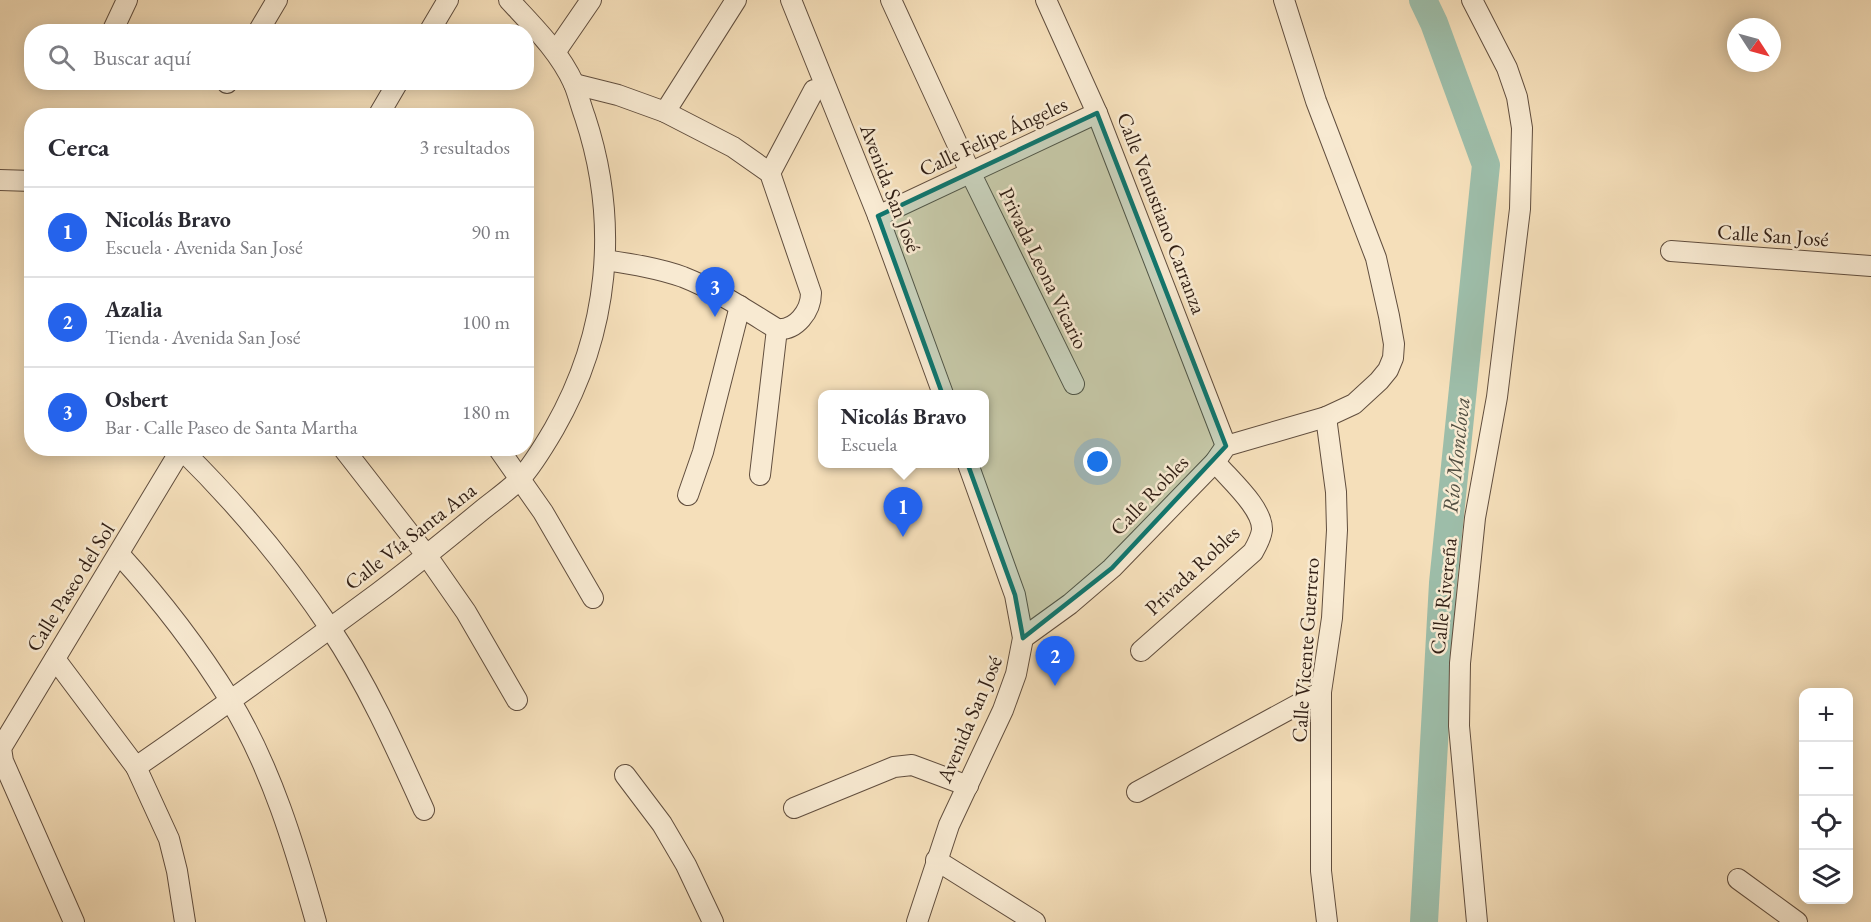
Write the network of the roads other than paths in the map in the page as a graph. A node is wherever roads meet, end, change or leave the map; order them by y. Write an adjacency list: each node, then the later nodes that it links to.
1 (127, 0): 12 (street)
2 (277, 0): 13 (street)
3 (448, 0): 14 (street)
4 (509, 0): 15 (street, Calle Vía Santa Ana)
5 (591, 0): 17 (street)
6 (736, 0): 22 (street)
7 (791, 0): 28 (street, Avenida San José)
8 (891, 0): 25 (street, Privada Leona Vicario)
9 (1046, 0): 23 (street, Calle Venustiano Carranza)
10 (1284, 0): 36 (street, Calle Robles)
11 (1472, 0): 72 (street, Calle Rivereña)
12 (116, 24)
13 (263, 24)
14 (434, 24)
15 (531, 24)
16 (534, 27): 17 (street, Calle Vía Santa Ana)
17 (556, 51): 18 (street, Calle Vía Santa Ana)
18 (574, 84): 22 (street); 30 (street, Calle Vía Santa Ana)
19 (393, 90): 21 (street)
20 (814, 90): 24 (street)
21 (383, 108)
22 (665, 112): 24 (street)
23 (1097, 113): 25 (street, Calle Felipe Ángeles); 37 (street, Calle Venustiano Carranza)
24 (770, 173): 33 (street)
25 (970, 174): 28 (street, Calle Felipe Ángeles); 34 (street, Privada Leona Vicario)
26 (0, 180): 27 (street)
27 (24, 181)
28 (878, 216): 35 (street, Avenida San José)
29 (1671, 251): 31 (street, Calle San José)
30 (605, 260): 32 (street); 44 (street, Calle Vía Santa Ana)
31 (1871, 266)
32 (740, 306): 33 (street); 45 (street)
33 (777, 329): 43 (street)
34 (1074, 384)
35 (942, 390)
36 (1326, 417): 37 (street, Calle Robles); 53 (street, Calle Vicente Guerrero)
37 (1220, 454): 50 (street, Calle Robles); 51 (street, Privada Robles)
38 (178, 456): 46 (street, Calle Paseo del Sol)
39 (189, 456): 49 (street)
40 (349, 456): 47 (street)
41 (504, 456): 44 (street)
42 (969, 468): 50 (street, Avenida San José)
43 (760, 475)
44 (520, 479): 47 (street, Calle Vía Santa Ana); 48 (street)
45 (688, 495)
46 (119, 554): 52 (street, Calle Paseo del Sol); 55 (street)
47 (428, 556): 49 (street, Calle Vía Santa Ana); 54 (street)
48 (593, 598)
49 (330, 628): 55 (street, Calle Vía Santa Ana); 62 (street)
50 (1023, 638): 59 (street, Avenida San José)
51 (1141, 651)
52 (55, 659): 56 (street, Calle Paseo del Sol); 57 (street)
53 (1321, 692): 60 (street); 71 (street, Calle Vicente Guerrero)
54 (517, 700)
55 (231, 701): 57 (street, Calle Vía Santa Ana); 67 (street)
56 (0, 752): 65 (street)
57 (136, 767): 66 (street)
58 (625, 775): 68 (street)
59 (968, 786): 61 (street); 63 (street, Avenida San José)
60 (1137, 792)
61 (794, 808)
62 (424, 810)
63 (936, 860): 69 (street, Avenida San José); 70 (street)
64 (1738, 879): 73 (street)
65 (74, 922)
66 (185, 922)
67 (316, 922)
68 (713, 922)
69 (917, 922)
70 (1035, 922)
71 (1327, 922)
72 (1477, 922)
73 (1797, 922)

